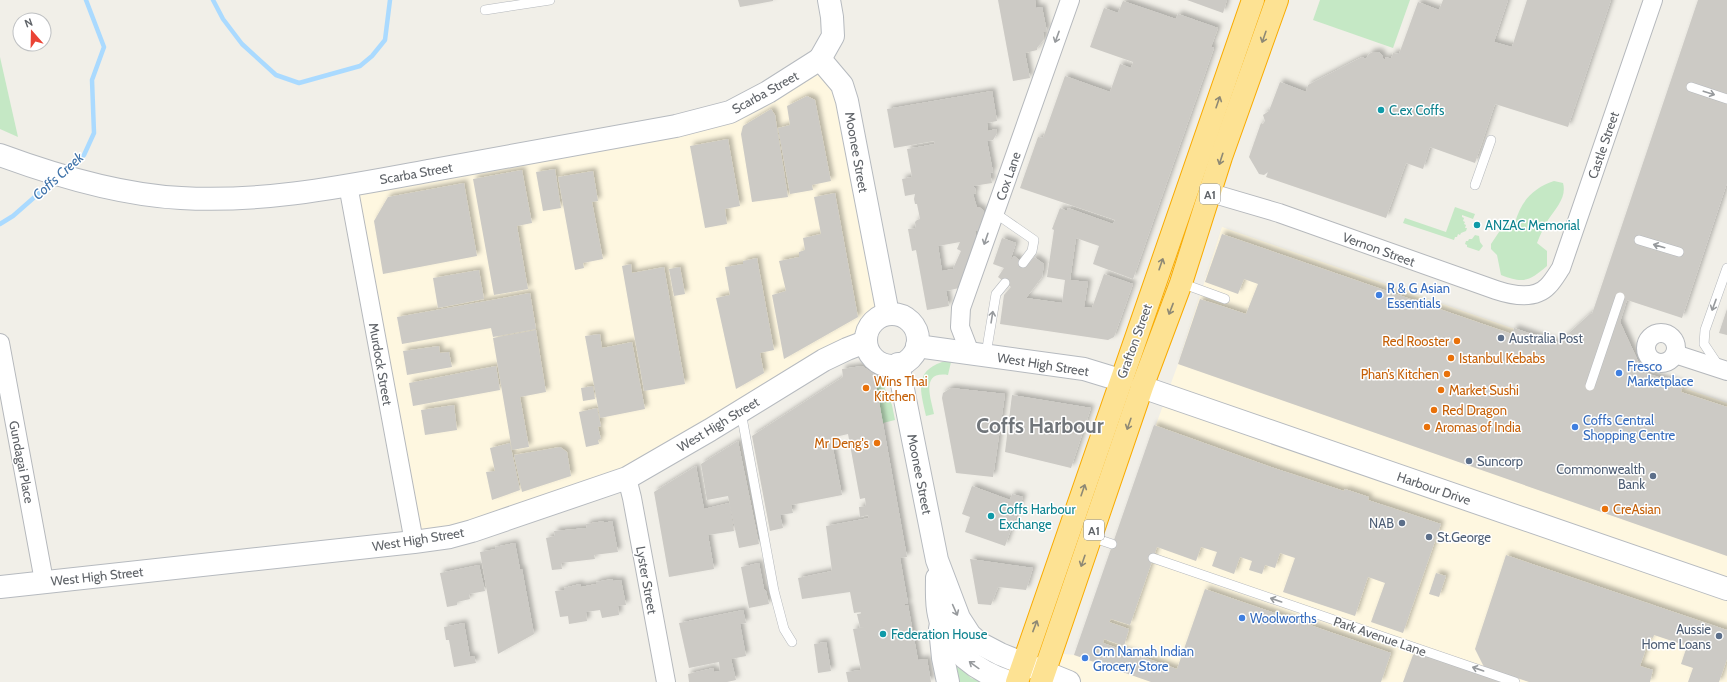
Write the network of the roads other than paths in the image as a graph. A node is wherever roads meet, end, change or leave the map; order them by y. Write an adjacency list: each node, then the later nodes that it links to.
1 (550, 0): 7 (lane)
2 (829, 0): 8 (street)
3 (1070, 0): 16 (street, Cox Lane, one-way to 16)
4 (1253, 0): 34 (highway, Grafton Street / A1, one-way to 4)
5 (1277, 0): 15 (highway, Grafton Street / A1, one-way to 15)
6 (1653, 0): 23 (street, Castle Street)
7 (485, 10)
8 (820, 59): 13 (street, Scarba Street); 26 (street, Moonee Street)
9 (1691, 87): 10 (lane, one-way to 10)
10 (1727, 98)
11 (1491, 140): 14 (lane)
12 (0, 155): 13 (street, Scarba Street)
13 (348, 185): 40 (street, Murdock Street)
14 (1475, 185)
15 (1211, 192): 22 (highway, Grafton Street / A1); 23 (street, Vernon Street)
16 (994, 213): 19 (lane); 30 (street, Cox Lane, one-way to 30)
17 (1639, 240): 18 (lane, one-way to 17)
18 (1679, 252)
19 (1023, 263)
20 (1727, 268): 33 (lane, one-way to 33)
21 (1005, 283): 30 (lane, one-way to 21)
22 (1181, 283): 25 (lane); 36 (highway, Grafton Street / A1, one-way to 36)
23 (1547, 288)
24 (1620, 297): 35 (lane, bridge)
25 (1225, 299)
26 (888, 314): 28 (street); 29 (street)
27 (0, 343): 44 (street, Gundagai Place)
28 (866, 344): 32 (street); 37 (street, West High Street)
29 (917, 346): 30 (street, West High Street); 32 (street)
30 (978, 353): 34 (street, West High Street)
31 (1675, 354): 33 (street)
32 (898, 364): 43 (street, Moonee Street)
33 (1724, 370)
34 (1120, 380): 36 (highway); 49 (highway, Grafton Street / A1, one-way to 34)
35 (1590, 386)
36 (1142, 387): 39 (highway, Grafton Street / A1, one-way to 39); 46 (street, Harbour Drive)
37 (741, 411): 38 (street, West High Street); 48 (lane)
38 (627, 478): 40 (street, West High Street); 51 (street, Lyster Street)
39 (1091, 537): 41 (lane); 50 (highway, Grafton Street / A1, one-way to 50)
40 (414, 542): 44 (street, West High Street)
41 (1112, 544)
42 (1153, 558): 55 (lane, Park Avenue Lane, one-way to 42)
43 (937, 560): 47 (street); 49 (street, one-way to 49)
44 (44, 581): 45 (street, West High Street)
45 (0, 587)
46 (1727, 589)
47 (939, 617): 52 (street); 53 (street, one-way to 47)
48 (792, 642)
49 (1020, 672): 50 (street)
50 (1043, 677): 54 (street)
51 (666, 682)
52 (948, 682)
53 (1009, 682)
54 (1069, 682)
55 (1515, 682)

